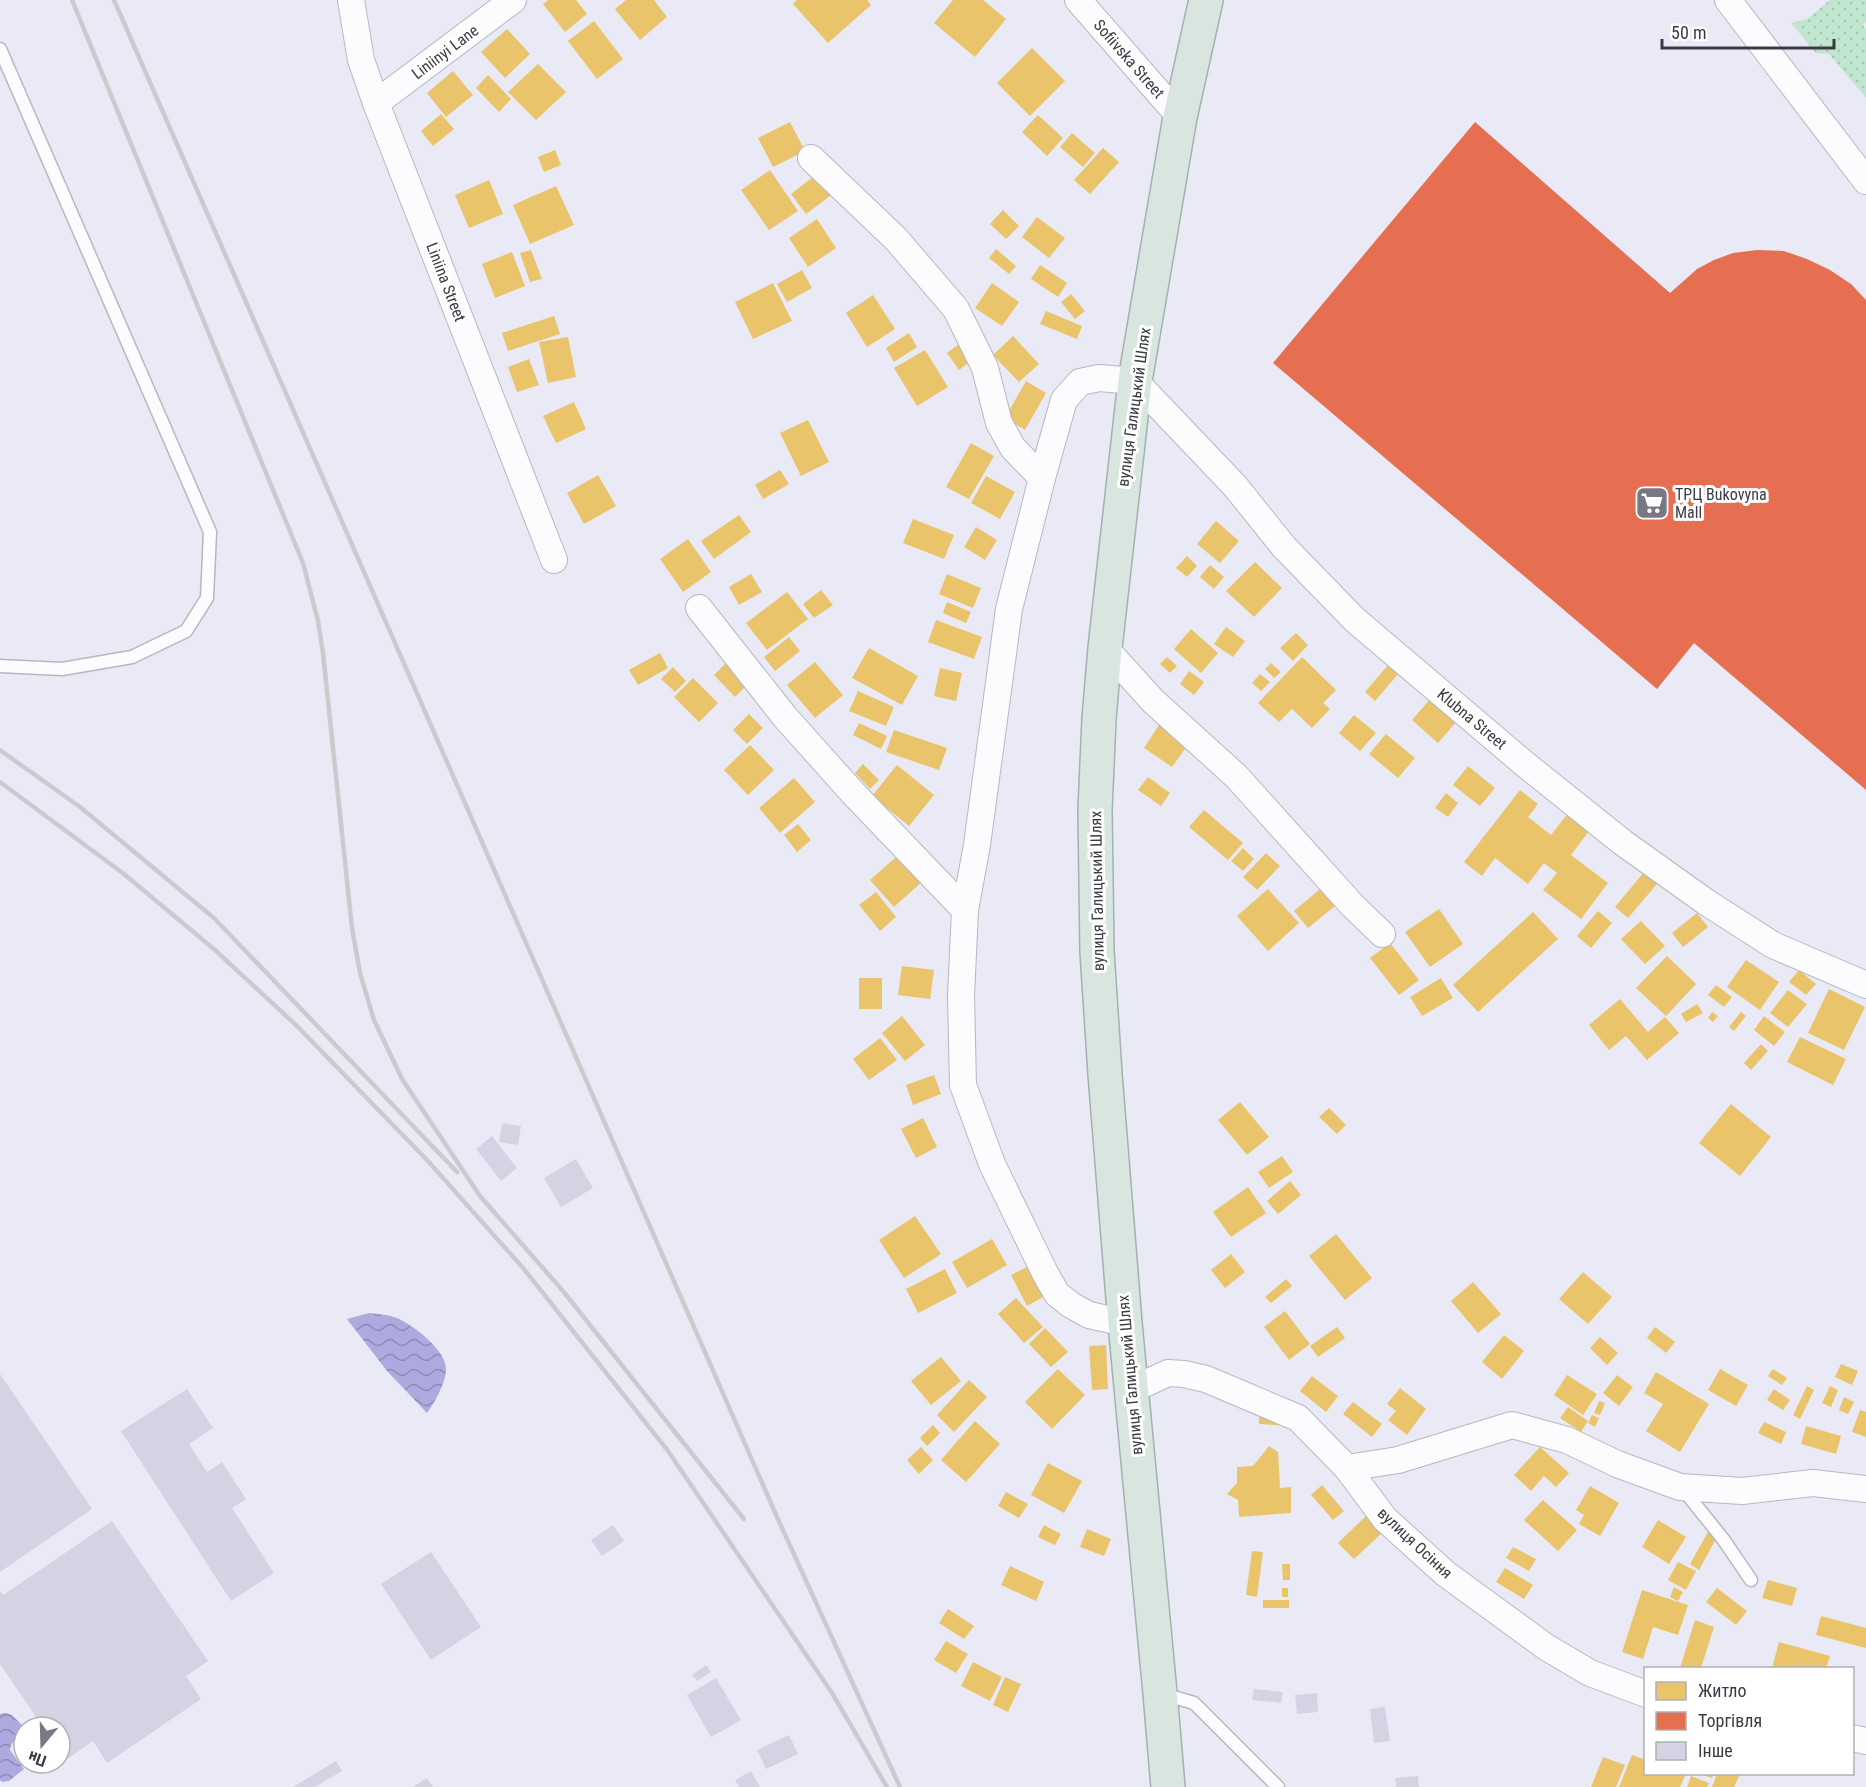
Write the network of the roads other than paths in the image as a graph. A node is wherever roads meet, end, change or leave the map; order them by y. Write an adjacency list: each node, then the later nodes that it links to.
1 (351, 0): 7 (street, Liniina Street)
2 (513, 0): 7 (street, Liniinyi Lane)
3 (1078, 0): 8 (street, Sofiivska Street)
4 (1206, 0): 8 (highway, вулиця Галицький Шлях)
5 (1728, 0): 10 (street)
6 (0, 49): 16 (lane)
7 (376, 103): 13 (street, Liniina Street)
8 (1180, 117): 11 (highway, вулиця Галицький Шлях)
9 (811, 158): 12 (street)
10 (1866, 181)
11 (1135, 381): 12 (street); 15 (highway, вулиця Галицький Шлях); 19 (street, Klubna Street)
12 (1042, 478): 17 (street)
13 (554, 560)
14 (699, 608): 17 (street)
15 (1105, 648): 18 (street); 20 (highway, вулиця Галицький Шлях)
16 (0, 666)
17 (965, 910): 20 (street)
18 (1382, 934)
19 (1866, 985)
20 (1125, 1323): 21 (highway, вулиця Галицький Шлях)
21 (1131, 1390): 22 (street, вулиця Осіння); 26 (highway, вулиця Галицький Шлях)
22 (1347, 1468): 23 (street); 27 (street, вулиця Осіння)
23 (1680, 1487): 24 (street); 25 (lane)
24 (1866, 1489)
25 (1751, 1580)
26 (1161, 1693): 28 (highway, вулиця Галицький Шлях); 29 (lane)
27 (1644, 1694)
28 (1168, 1787)
29 (1278, 1787)

